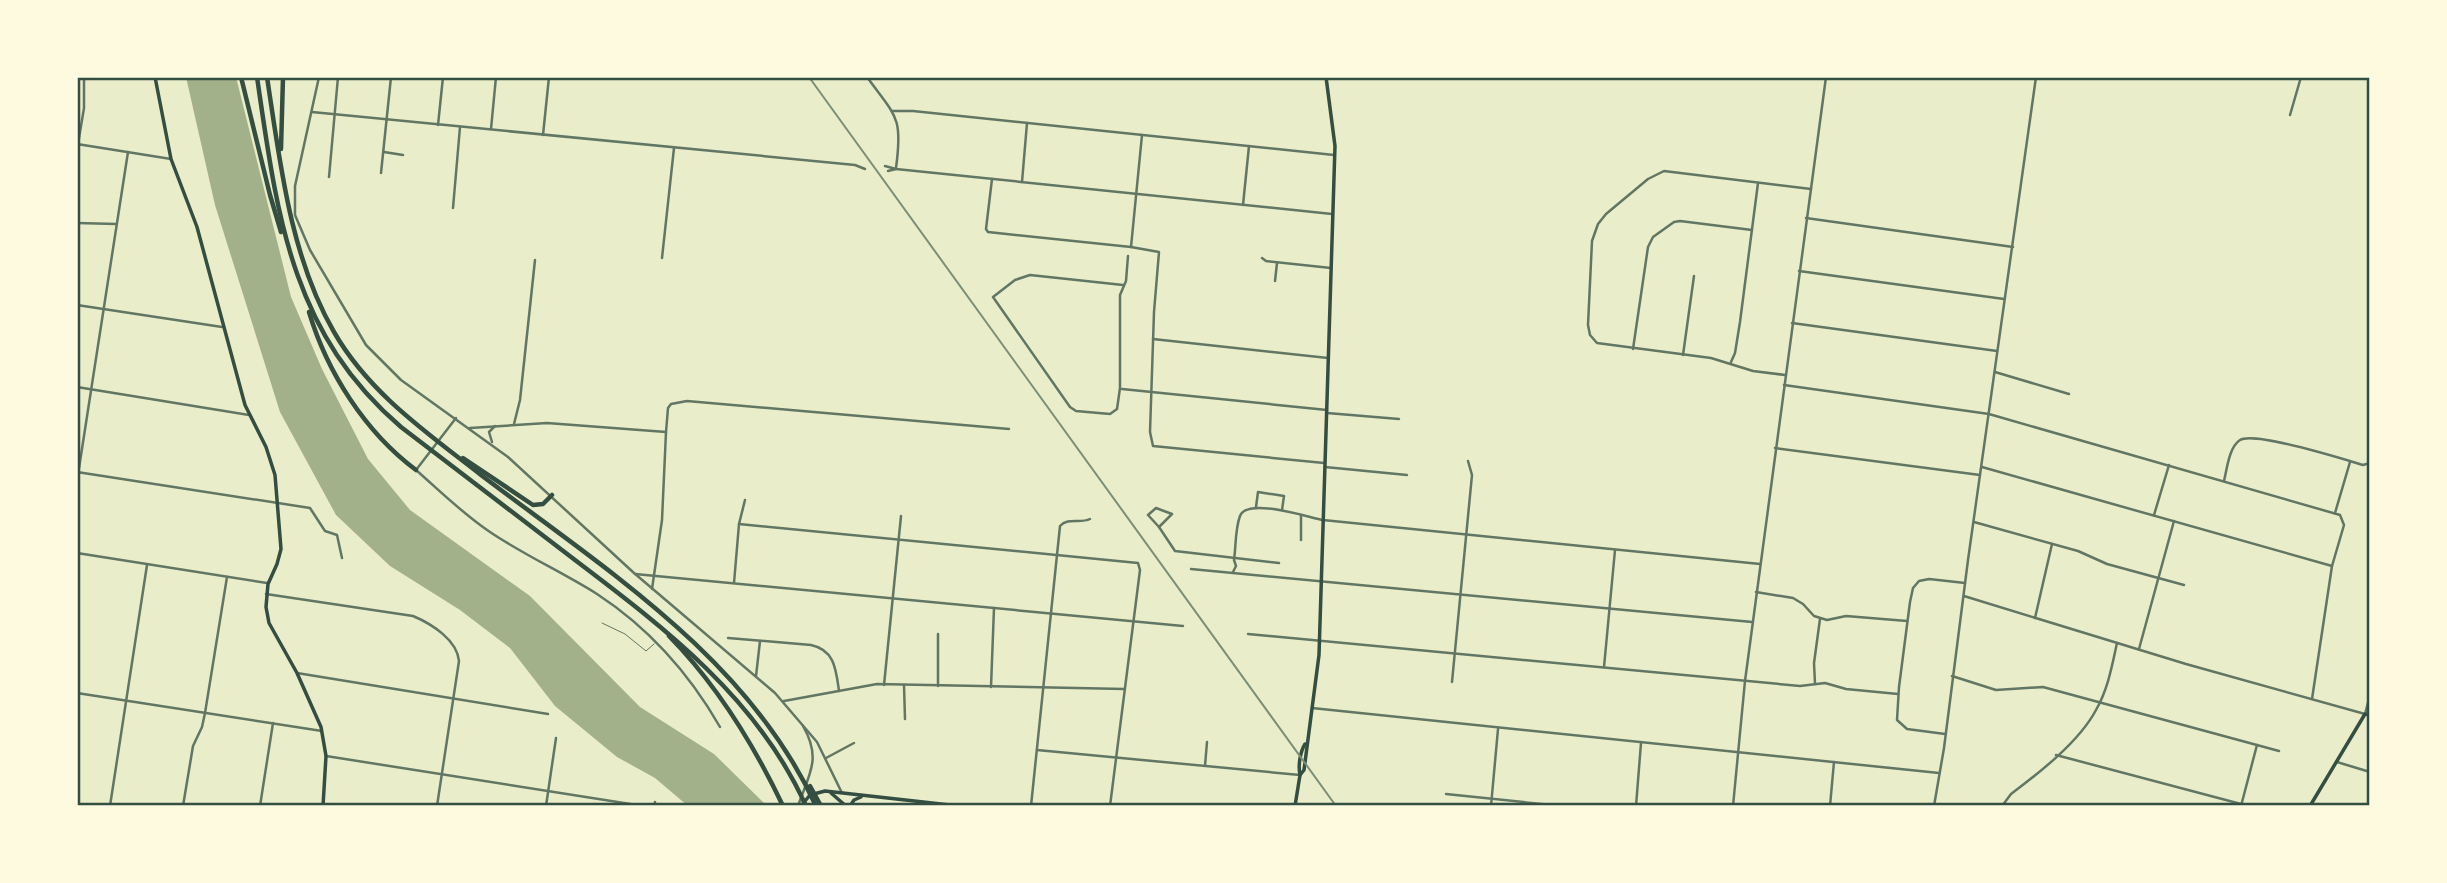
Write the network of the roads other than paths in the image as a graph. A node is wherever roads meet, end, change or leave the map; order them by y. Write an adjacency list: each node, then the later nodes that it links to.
1 (84, 77): 29 (street)
2 (155, 77): 37 (main road)
3 (241, 77): 63 (highway)
4 (257, 77): 63 (highway)
5 (267, 77): 36 (highway)
6 (283, 77): 36 (highway)
7 (319, 77): 19 (street)
8 (338, 77): 20 (street)
9 (391, 77): 22 (street)
10 (443, 77): 24 (street)
11 (496, 77): 26 (street)
12 (549, 77): 27 (street)
13 (867, 77): 18 (street)
14 (1326, 77): 35 (main road)
15 (1826, 77): 49 (street)
16 (2036, 77): 59 (street)
17 (2301, 77): 21 (street)
18 (892, 111): 23 (street); 42 (street)
19 (312, 112): 20 (street); 94 (street)
20 (335, 114): 22 (street); 45 (street)
21 (2290, 115)
22 (387, 120): 24 (street); 33 (street)
23 (1027, 123): 28 (street); 47 (street)
24 (438, 124): 25 (street)
25 (460, 127): 26 (street); 52 (street)
26 (491, 130): 27 (street)
27 (543, 135): 31 (street)
28 (1142, 135): 30 (street); 50 (street)
29 (78, 144): 32 (street)
30 (1249, 146): 35 (street); 51 (street)
31 (674, 148): 39 (street); 61 (street)
32 (128, 152): 37 (street); 56 (street)
33 (384, 152): 34 (street); 44 (street)
34 (403, 155)
35 (1335, 155): 53 (main road)
36 (280, 156): 103 (highway)
37 (171, 159): 76 (main road)
38 (861, 164): 39 (street)
39 (855, 165): 41 (street)
40 (885, 166): 42 (street)
41 (865, 169)
42 (895, 169): 43 (street); 46 (street)
43 (888, 171)
44 (381, 173)
45 (329, 177)
46 (992, 179): 47 (street); 58 (street)
47 (1022, 182): 50 (street)
48 (1759, 182): 49 (street); 57 (street); 78 (street)
49 (1811, 189): 54 (street)
50 (1136, 194): 51 (street); 58 (street)
51 (1243, 205): 53 (street)
52 (453, 208)
53 (1332, 214): 66 (main road)
54 (1806, 218): 59 (street); 67 (street)
55 (77, 223): 56 (street)
56 (117, 224): 74 (street)
57 (1752, 230): 78 (street); 82 (street)
58 (1130, 247): 60 (lane); 77 (street)
59 (2013, 247): 72 (street)
60 (1128, 256): 70 (street)
61 (662, 258)
62 (1262, 258): 65 (street)
63 (292, 260): 71 (highway)
64 (535, 260): 96 (street)
65 (1277, 263): 66 (street); 69 (street)
66 (1331, 268): 81 (main road)
67 (1799, 271): 72 (street); 75 (street)
68 (1694, 276): 80 (street)
69 (1275, 281)
70 (1124, 285): 87 (street); 87 (street)
71 (303, 291): 110 (highway); 164 (highway)
72 (2006, 299): 79 (street)
73 (77, 305): 74 (street)
74 (104, 309): 76 (street); 88 (street)
75 (1792, 323): 79 (street); 84 (street)
76 (225, 328): 93 (main road)
77 (1153, 339): 81 (street); 89 (street)
78 (1633, 349): 80 (street)
79 (1998, 351): 83 (street)
80 (1683, 355): 82 (street)
81 (1329, 358): 91 (main road)
82 (1731, 362): 84 (street)
83 (1995, 372): 90 (street); 92 (street)
84 (1785, 375): 85 (street)
85 (1784, 385): 92 (street); 102 (street)
86 (77, 387): 88 (street)
87 (1120, 388): 89 (street)
88 (91, 389): 93 (street); 111 (street)
89 (1152, 392): 91 (street); 107 (street)
90 (2069, 394)
91 (1327, 412): 95 (street); 107 (main road)
92 (1989, 414): 108 (street); 109 (street)
93 (249, 415): 118 (main road)
94 (456, 418): 98 (street); 110 (street)
95 (1399, 419)
96 (514, 424): 97 (street); 100 (street)
97 (495, 426): 98 (street); 101 (street)
98 (470, 428): 101 (street)
99 (1009, 429): 100 (street)
100 (666, 432): 147 (street)
101 (494, 445): 116 (street)
102 (1775, 448): 113 (street); 141 (street)
103 (448, 449): 116 (highway); 250 (highway)
104 (1468, 461): 131 (street)
105 (2351, 462): 106 (street); 115 (street); 121 (street)
106 (2370, 463)
107 (1325, 465): 112 (street); 126 (main road)
108 (2169, 465): 115 (street); 123 (street)
109 (1982, 467): 113 (street); 123 (street)
110 (416, 470): 177 (street)
111 (78, 472): 114 (street); 118 (street)
112 (1407, 475)
113 (1981, 475): 128 (street)
114 (77, 481)
115 (2224, 481): 121 (street)
116 (552, 495): 146 (street)
117 (745, 500): 129 (street)
118 (278, 503): 138 (street); 153 (main road)
119 (1256, 507): 120 (street); 120 (street); 139 (street)
120 (1282, 510): 122 (street)
121 (2336, 513): 143 (street)
122 (1301, 515): 126 (street); 133 (street)
123 (2154, 515): 127 (street)
124 (901, 516): 132 (street)
125 (1090, 519): 137 (street)
126 (1323, 520): 131 (street); 150 (main road)
127 (2175, 521): 143 (street); 149 (street)
128 (1974, 522): 134 (street); 152 (street)
129 (739, 524): 132 (street); 151 (street)
130 (1159, 527): 130 (street); 139 (street)
131 (1466, 534): 135 (street); 158 (street)
132 (898, 539): 137 (street); 160 (street)
133 (1301, 540)
134 (2052, 544): 149 (street); 166 (street)
135 (1615, 550): 141 (street); 162 (street)
136 (77, 553): 142 (street)
137 (1057, 555): 163 (street); 167 (street)
138 (342, 558)
139 (1234, 559): 140 (street); 145 (street)
140 (1279, 563)
141 (1760, 564): 156 (street)
142 (147, 565): 148 (street); 200 (street)
143 (2332, 566): 199 (street)
144 (1191, 569): 145 (street)
145 (1233, 570): 150 (street)
146 (634, 573): 147 (street); 155 (street)
147 (653, 575): 151 (street); 155 (street)
148 (227, 577): 153 (street); 204 (street)
149 (2158, 579): 154 (street); 179 (street)
150 (1321, 580): 158 (street); 175 (main road)
151 (734, 583): 160 (street)
152 (1965, 583): 159 (street); 168 (street)
153 (268, 584): 157 (main road)
154 (2184, 585)
155 (652, 589): 183 (street)
156 (1756, 592): 165 (street); 169 (street)
157 (266, 594): 182 (main road); 198 (street)
158 (1460, 594): 162 (street); 180 (street)
159 (1964, 596): 166 (street); 184 (street)
160 (893, 598): 161 (street); 188 (street)
161 (994, 608): 163 (street); 191 (street)
162 (1610, 608): 169 (street); 181 (street)
163 (1051, 614): 167 (street); 192 (street)
164 (651, 618): 248 (highway); 249 (highway)
165 (1820, 618): 168 (street); 187 (street)
166 (2035, 618): 178 (street)
167 (1133, 621): 171 (street); 193 (street)
168 (1908, 621): 196 (street)
169 (1752, 622): 185 (street)
170 (601, 623): 177 (lane)
171 (1183, 626)
172 (938, 634): 190 (street)
173 (1248, 634): 175 (street)
174 (728, 638): 176 (street)
175 (1320, 640): 180 (street); 203 (main road)
176 (760, 641): 183 (street); 194 (street)
177 (657, 642): 210 (street)
178 (2117, 643): 179 (street); 202 (street)
179 (2139, 649): 199 (street)
180 (1454, 653): 181 (street); 186 (street)
181 (1604, 667): 185 (street)
182 (297, 673): 198 (street); 212 (main road)
183 (756, 676): 201 (street)
184 (1952, 676): 202 (street); 213 (street)
185 (1745, 681): 187 (street); 221 (street)
186 (1452, 682)
187 (1815, 684): 196 (street)
188 (884, 685): 189 (street); 194 (street)
189 (904, 685): 190 (street); 208 (street)
190 (938, 686): 191 (street)
191 (991, 687): 192 (street)
192 (1043, 688): 193 (street); 219 (street)
193 (1124, 689): 225 (street)
194 (839, 691): 201 (street)
195 (77, 693): 200 (street)
196 (1898, 694): 213 (street)
197 (2370, 695): 206 (street)
198 (453, 699): 205 (street); 231 (street)
199 (2312, 699): 206 (street)
200 (125, 701): 204 (street); 241 (street)
201 (784, 701): 207 (street)
202 (2100, 703): 218 (street); 222 (street)
203 (1312, 708): 211 (street); 232 (main road)
204 (205, 713): 209 (street); 242 (street)
205 (548, 714)
206 (2367, 714): 227 (main road)
207 (797, 717): 224 (street); 249 (street)
208 (905, 719)
209 (273, 723): 212 (street); 243 (street)
210 (720, 727)
211 (1498, 728): 216 (street); 238 (street)
212 (322, 731): 223 (main road)
213 (1945, 734): 230 (street)
214 (556, 738): 233 (street)
215 (1207, 742): 228 (street)
216 (1641, 742): 221 (street); 258 (street)
217 (855, 743): 224 (street)
218 (2257, 745): 220 (street); 240 (street)
219 (1037, 750): 225 (street); 253 (street)
220 (2279, 751)
221 (1737, 752): 226 (street); 259 (street)
222 (2056, 755): 239 (street); 240 (street)
223 (326, 756): 231 (street); 244 (main road)
224 (826, 758): 235 (street)
225 (1116, 758): 228 (street); 254 (street)
226 (1834, 762): 230 (street); 260 (street)
227 (2337, 762): 229 (street); 263 (main road)
228 (1205, 766): 232 (street)
229 (2370, 772)
230 (1939, 773): 261 (street)
231 (442, 775): 233 (street); 245 (street)
232 (1300, 775): 255 (main road)
233 (548, 791): 246 (street); 247 (street)
234 (825, 791): 235 (main road); 249 (main road); 251 (main road)
235 (843, 793): 237 (main road); 251 (main road)
236 (1447, 794): 238 (street)
237 (863, 797): 251 (main road); 252 (main road)
238 (1491, 799): 256 (street); 257 (street)
239 (2003, 805): 262 (street)
240 (2241, 805)
241 (110, 806)
242 (183, 806)
243 (260, 806)
244 (323, 806)
245 (437, 806)
246 (546, 806)
247 (643, 806)
248 (783, 806)
249 (802, 806)
250 (820, 806)
251 (847, 806)
252 (959, 806)
253 (1031, 806)
254 (1110, 806)
255 (1295, 806)
256 (1491, 806)
257 (1561, 806)
258 (1636, 806)
259 (1733, 806)
260 (1830, 806)
261 (1934, 806)
262 (2011, 806)
263 (2310, 806)

